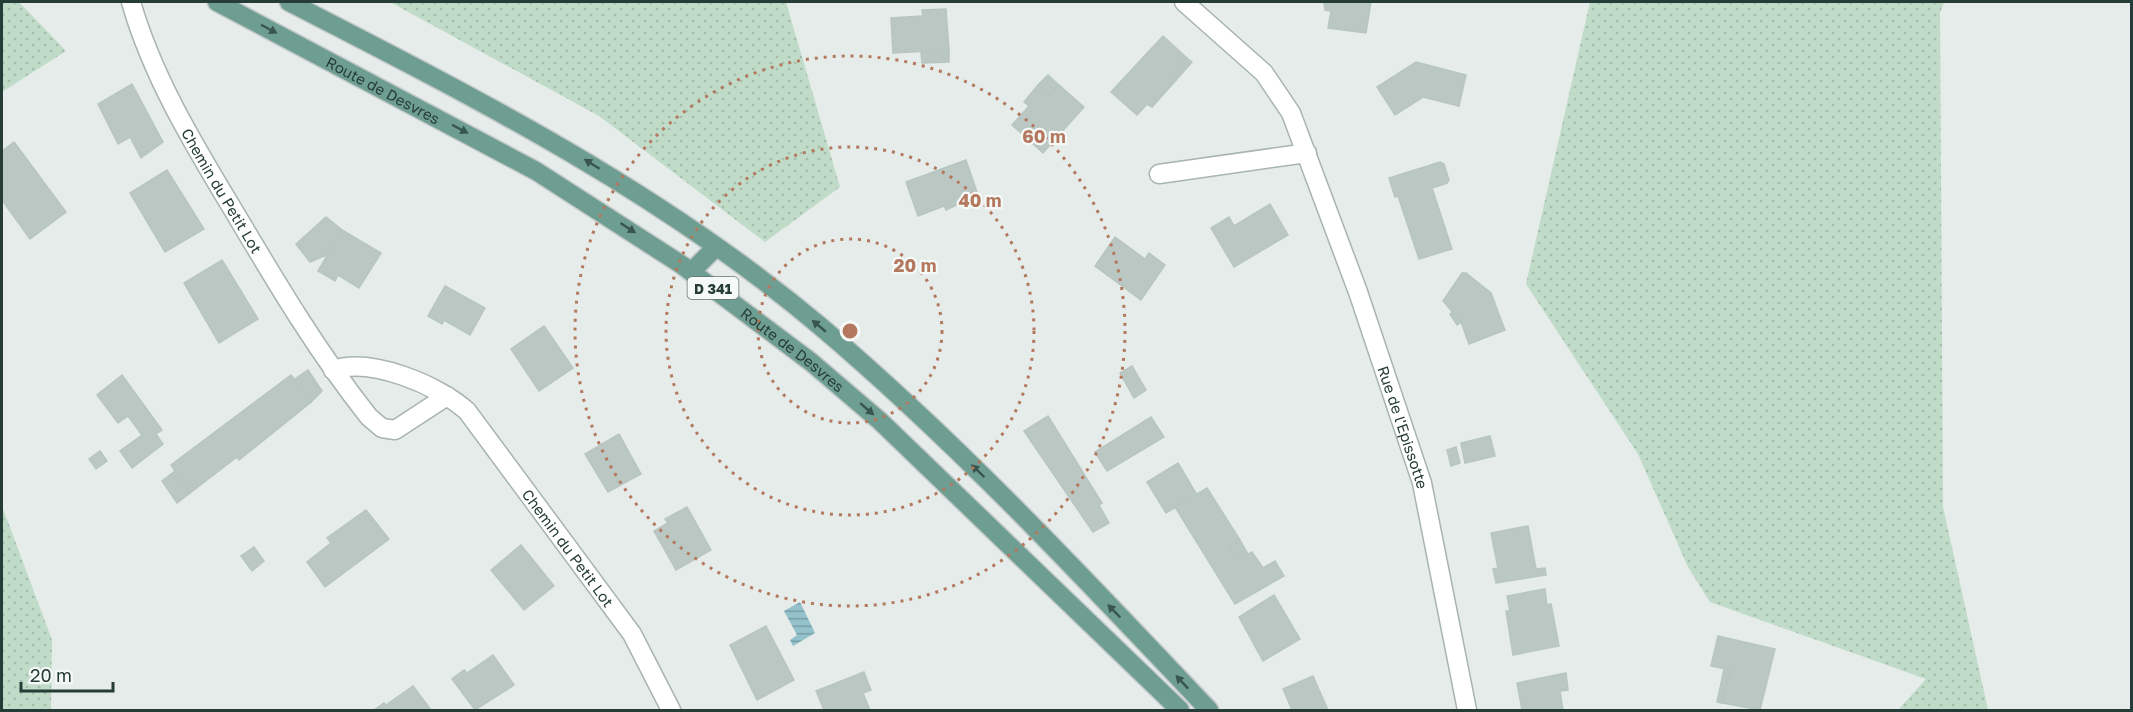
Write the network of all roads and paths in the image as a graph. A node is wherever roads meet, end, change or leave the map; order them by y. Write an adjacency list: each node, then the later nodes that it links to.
1 (131, 2): 9 (street, Chemin du Petit Lot)
2 (217, 2): 8 (main road, Route de Desvres / D 341, one-way to 8)
3 (289, 2): 7 (main road, D 341, one-way to 3)
4 (1184, 2): 5 (street, Rue de l'Epissotte)
5 (1307, 153): 6 (street); 14 (street, Rue de l'Epissotte)
6 (1159, 174)
7 (716, 247): 8 (main road); 13 (main road, D 341, one-way to 7)
8 (691, 272): 12 (main road, Route de Desvres / D 341, one-way to 12)
9 (333, 370): 10 (street, Chemin du Petit Lot); 10 (street, Chemin du Petit Lot)
10 (447, 396): 11 (street, Chemin du Petit Lot)
11 (671, 711)
12 (1180, 711)
13 (1209, 711)
14 (1467, 711)

